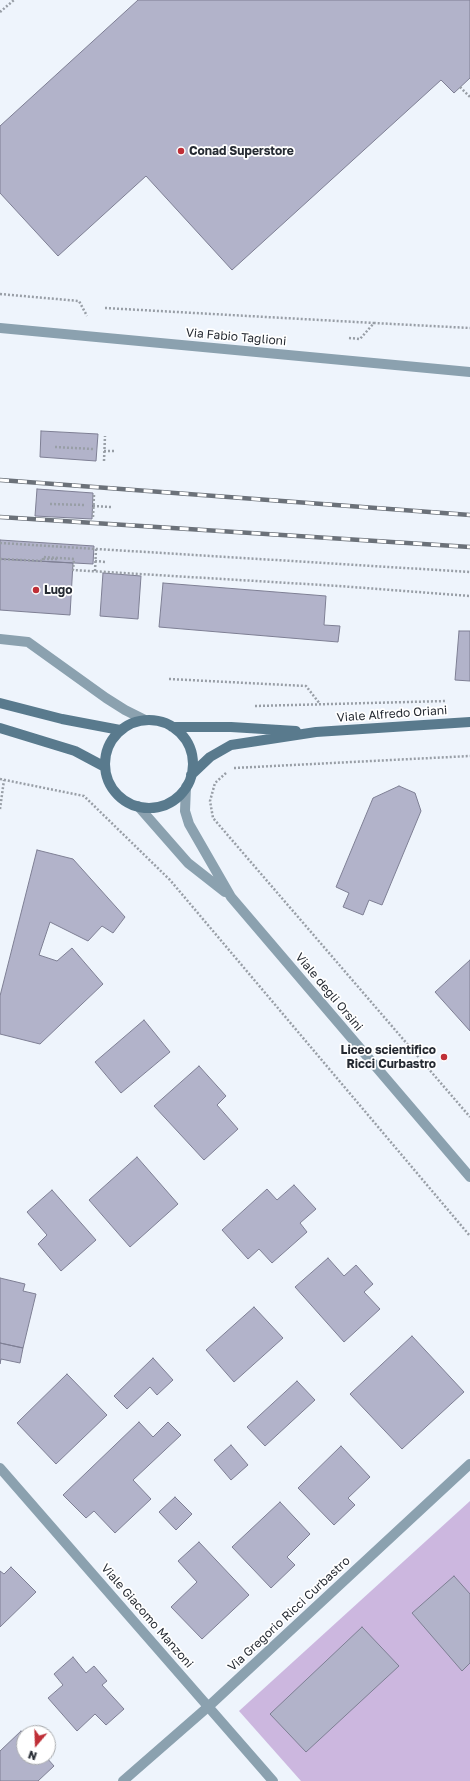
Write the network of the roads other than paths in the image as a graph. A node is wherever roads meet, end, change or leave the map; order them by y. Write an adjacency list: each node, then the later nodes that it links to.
1 (0, 328): 2 (street, Via Fabio Taglioni)
2 (470, 372)
3 (0, 640): 5 (street)
4 (0, 703): 9 (main road)
5 (146, 720): 7 (main road); 9 (main road)
6 (470, 722): 10 (main road, Viale Alfredo Oriani)
7 (172, 727): 10 (main road, Viale Alfredo Oriani); 12 (main road)
8 (0, 728): 11 (main road)
9 (120, 730): 11 (main road)
10 (316, 732): 12 (main road, Viale Alfredo Oriani)
11 (105, 767): 14 (main road)
12 (191, 775): 13 (main road)
13 (186, 788): 14 (main road); 15 (street, Viale degli Orsini)
14 (138, 806): 15 (street, Viale degli Orsini)
15 (231, 897): 16 (street, Viale degli Orsini)
16 (470, 1177)
17 (470, 1464): 19 (street, Via Gregorio Ricci Curbastro)
18 (0, 1468): 19 (street, Viale Giacomo Manzoni)
19 (209, 1706): 20 (street, Via Gregorio Ricci Curbastro); 21 (street, Viale Giacomo Manzoni)
20 (123, 1781)
21 (273, 1781)

